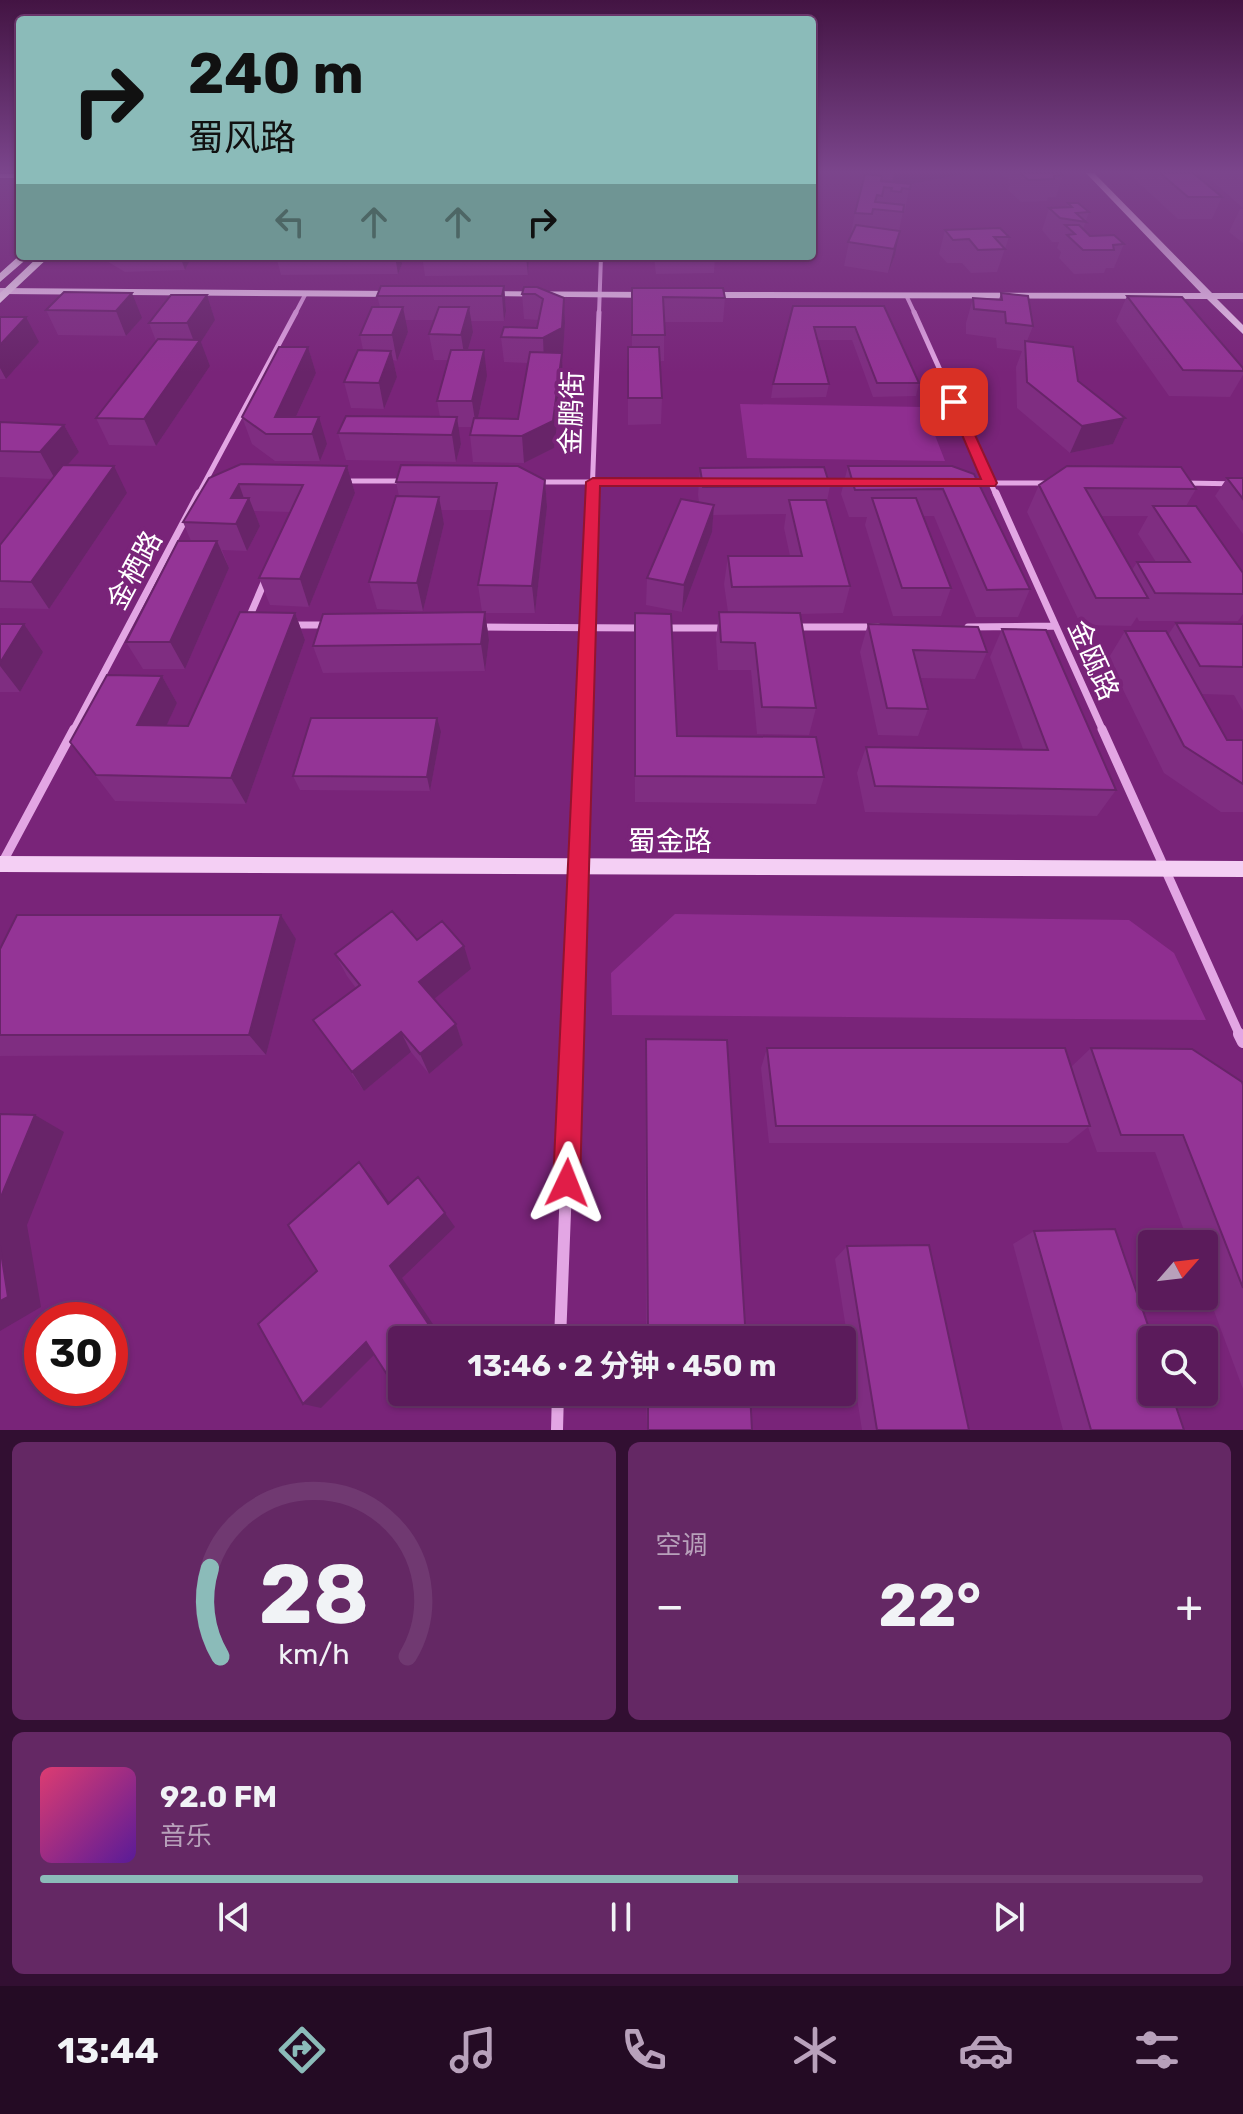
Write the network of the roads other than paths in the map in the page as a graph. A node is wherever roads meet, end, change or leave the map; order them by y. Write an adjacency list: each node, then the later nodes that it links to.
1 (1156, 240): 14 (street)
2 (21, 260): 5 (main road)
3 (40, 260): 6 (main road)
4 (601, 260): 10 (street, 金鹏街)
5 (0, 279)
6 (3, 293): 7 (street)
7 (306, 293): 8 (street); 17 (street, 金栖路)
8 (414, 294)
9 (476, 294): 10 (street)
10 (599, 294): 11 (street); 22 (street, 金鹏街)
11 (661, 295)
12 (691, 295): 13 (street)
13 (906, 295): 14 (street); 27 (street, 金瓯路)
14 (1211, 296): 15 (street); 16 (street)
15 (1243, 296)
16 (1243, 331)
17 (206, 481): 18 (street); 42 (street, 金栖路)
18 (221, 481)
19 (330, 481): 20 (street)
20 (423, 481)
21 (531, 482): 22 (street)
22 (593, 482): 23 (street); 40 (street, 金鹏街)
23 (709, 482)
24 (818, 482): 25 (street)
25 (865, 483)
26 (959, 483): 27 (street)
27 (990, 483): 28 (street); 35 (street, 金瓯路)
28 (1053, 483)
29 (1180, 483): 30 (street)
30 (1243, 484)
31 (270, 568): 32 (street)
32 (262, 625)
33 (277, 625): 34 (street)
34 (339, 625)
35 (1055, 626): 39 (street); 44 (street, 金瓯路)
36 (463, 627): 40 (street)
37 (785, 627): 38 (street)
38 (896, 627)
39 (960, 627)
40 (587, 628): 41 (street); 43 (street, 金鹏街)
41 (737, 628)
42 (1, 865): 43 (street, 蜀金路)
43 (579, 869): 44 (street, 蜀金路); 47 (street, 金鹏街)
44 (1164, 869): 45 (street, 蜀金路); 46 (street, 金瓯路)
45 (1243, 869)
46 (1243, 1042)
47 (561, 1326)
48 (558, 1406): 49 (street)
49 (557, 1430)

